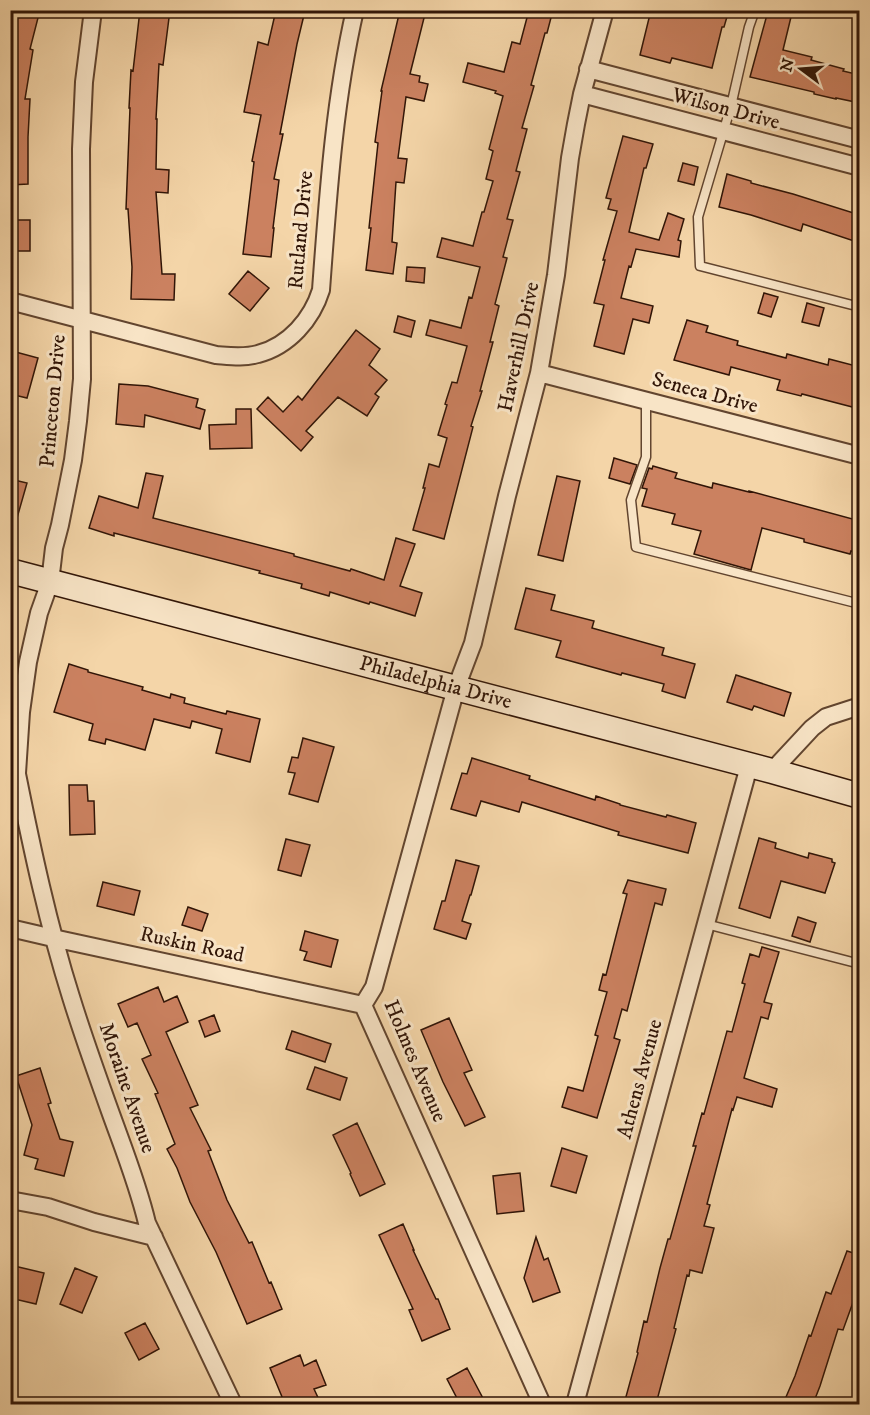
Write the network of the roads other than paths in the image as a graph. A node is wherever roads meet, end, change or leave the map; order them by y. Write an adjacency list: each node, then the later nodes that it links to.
1 (93, 10): 13 (street, Princeton Drive)
2 (355, 10): 13 (street, Rutland Drive)
3 (605, 10): 5 (street, Haverhill Drive)
4 (755, 10): 7 (lane)
5 (588, 69): 6 (street, Haverhill Drive); 7 (street, Wilson Drive)
6 (582, 94): 8 (street, Wilson Drive); 14 (street, Haverhill Drive)
7 (731, 106): 8 (lane); 9 (street, Wilson Drive)
8 (724, 131): 10 (street, Wilson Drive); 12 (lane)
9 (860, 140)
10 (860, 167)
11 (10, 301): 13 (street, Rutland Drive)
12 (860, 307)
13 (82, 320): 18 (street, Princeton Drive)
14 (539, 373): 15 (street, Seneca Drive); 20 (street, Haverhill Drive)
15 (646, 401): 16 (street, Seneca Drive); 19 (lane)
16 (860, 456)
17 (10, 572): 18 (main road, Philadelphia Drive)
18 (50, 582): 20 (main road, Philadelphia Drive); 23 (street, Princeton Drive)
19 (860, 604)
20 (456, 688): 22 (main road, Philadelphia Drive); 29 (street, Holmes Avenue)
21 (860, 706): 22 (street)
22 (761, 768): 24 (main road, Philadelphia Drive); 25 (street, Athens Avenue)
23 (14, 781): 27 (street, Moraine Avenue)
24 (860, 796)
25 (706, 924): 28 (lane); 34 (street, Athens Avenue)
26 (10, 928): 27 (street, Ruskin Road)
27 (53, 939): 29 (street, Ruskin Road); 31 (street, Moraine Avenue)
28 (860, 964)
29 (363, 1005): 33 (street, Holmes Avenue)
30 (10, 1200): 31 (street)
31 (154, 1237): 32 (street, Moraine Avenue)
32 (233, 1404)
33 (542, 1404)
34 (575, 1404)

